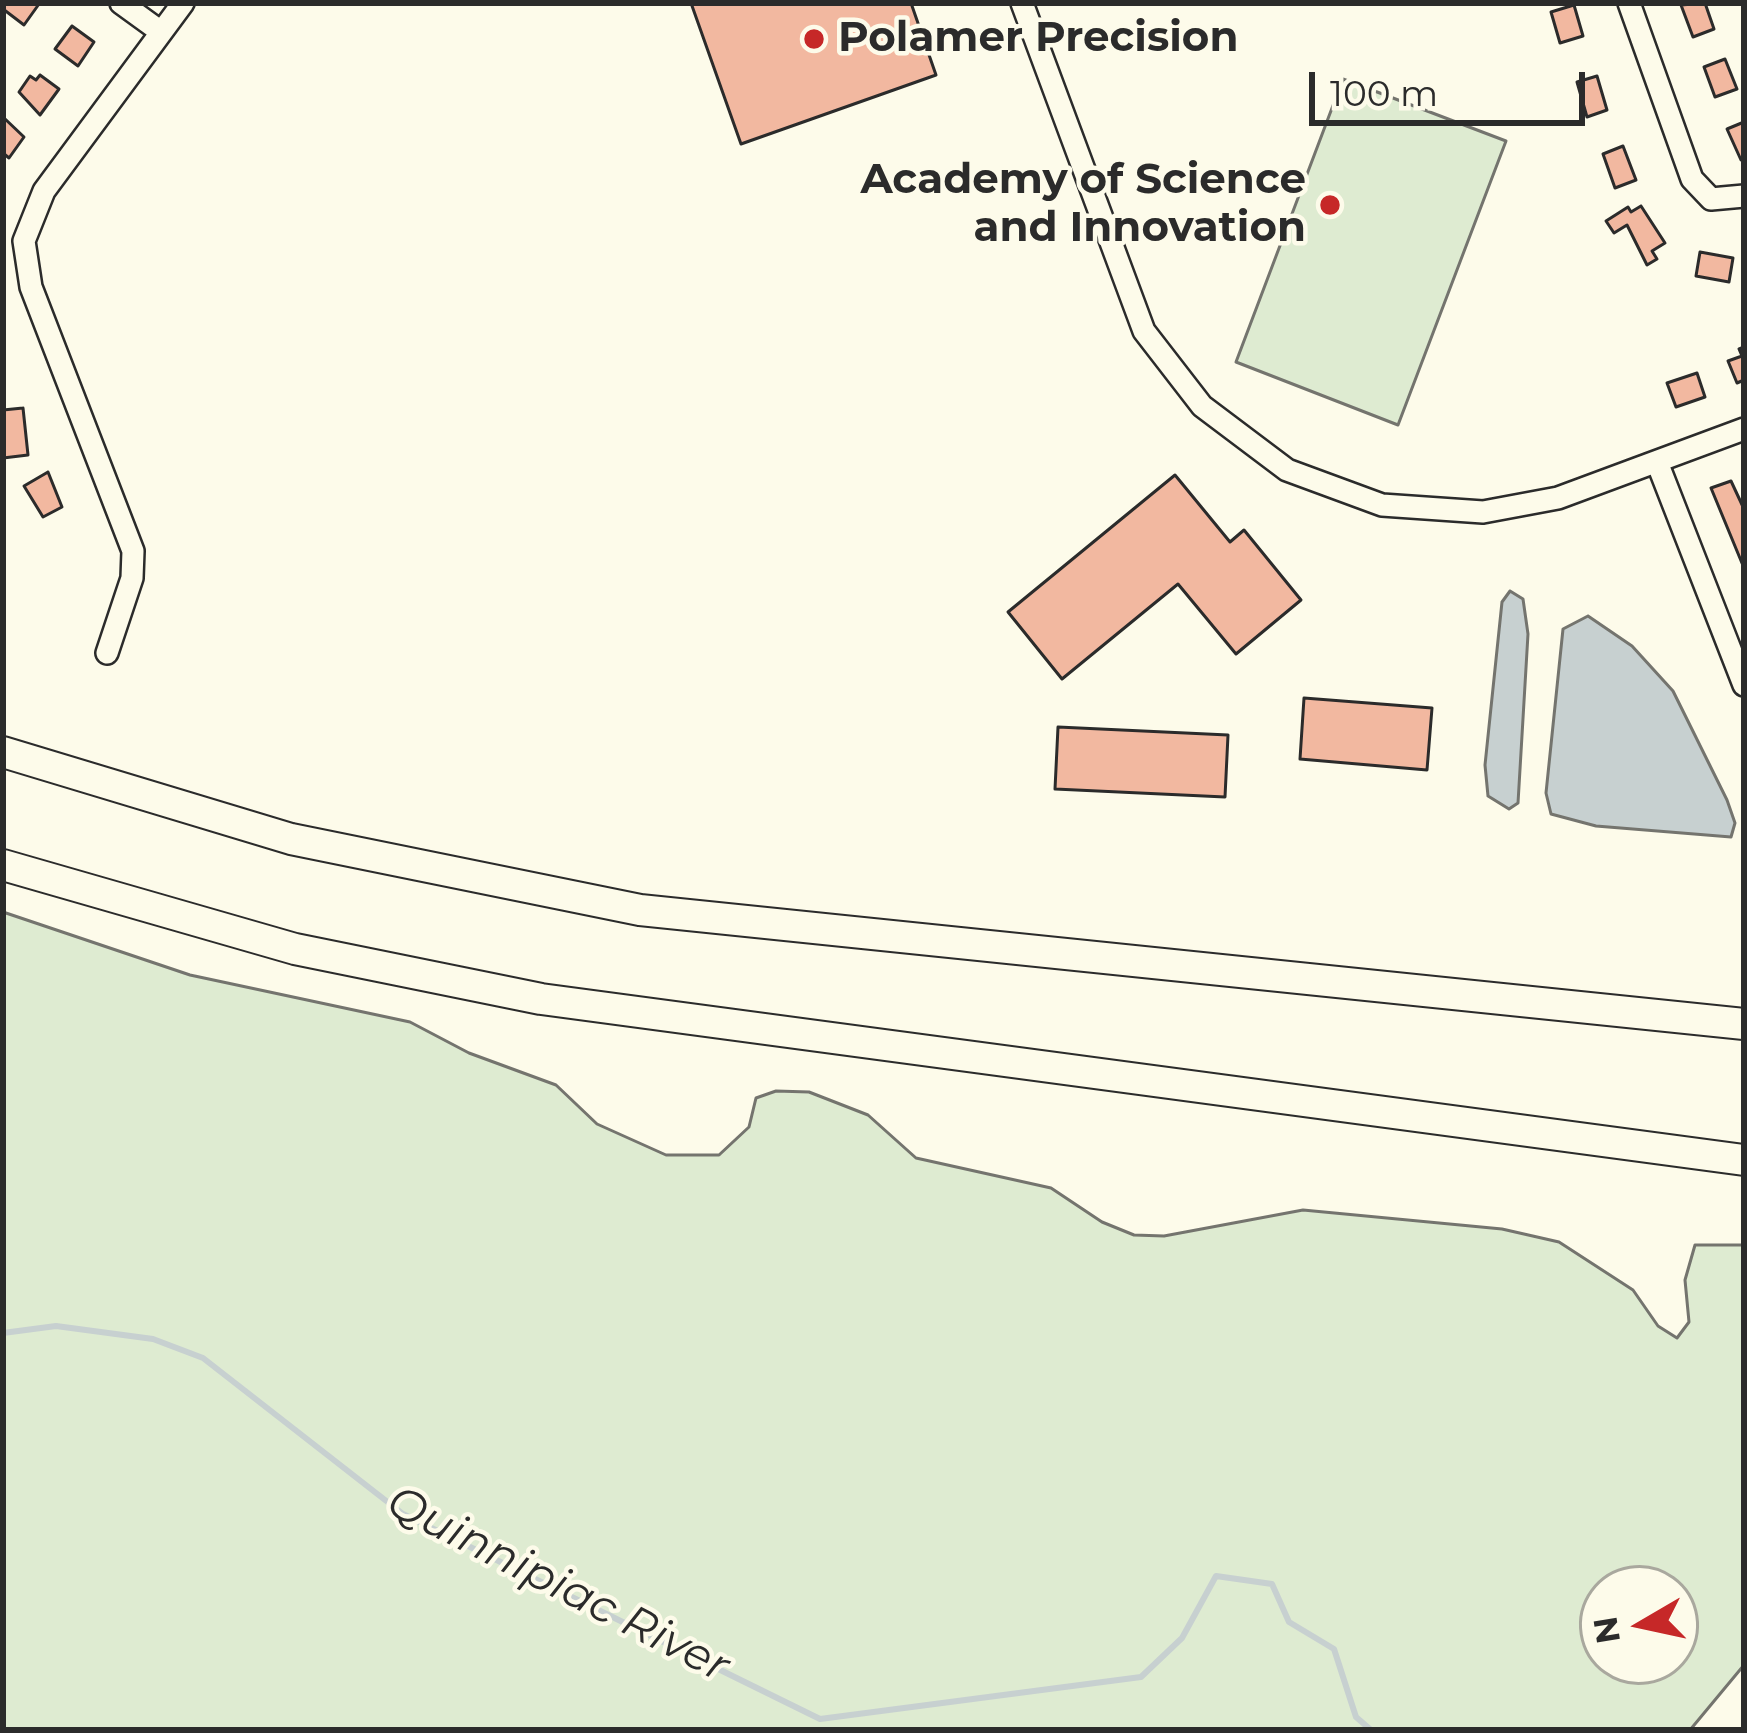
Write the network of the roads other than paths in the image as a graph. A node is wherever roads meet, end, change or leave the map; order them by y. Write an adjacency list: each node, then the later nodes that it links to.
1 (121, 3): 5 (street)
2 (183, 3): 5 (street)
3 (1022, 3): 9 (street)
4 (1629, 3): 6 (street)
5 (161, 32): 7 (street)
6 (1744, 196)
7 (14, 239): 10 (street)
8 (1744, 429): 9 (street)
9 (1657, 462): 11 (street)
10 (107, 653)
11 (1744, 686)
12 (3, 752): 14 (highway)
13 (3, 865): 15 (highway)
14 (1744, 1024)
15 (1744, 1160)

